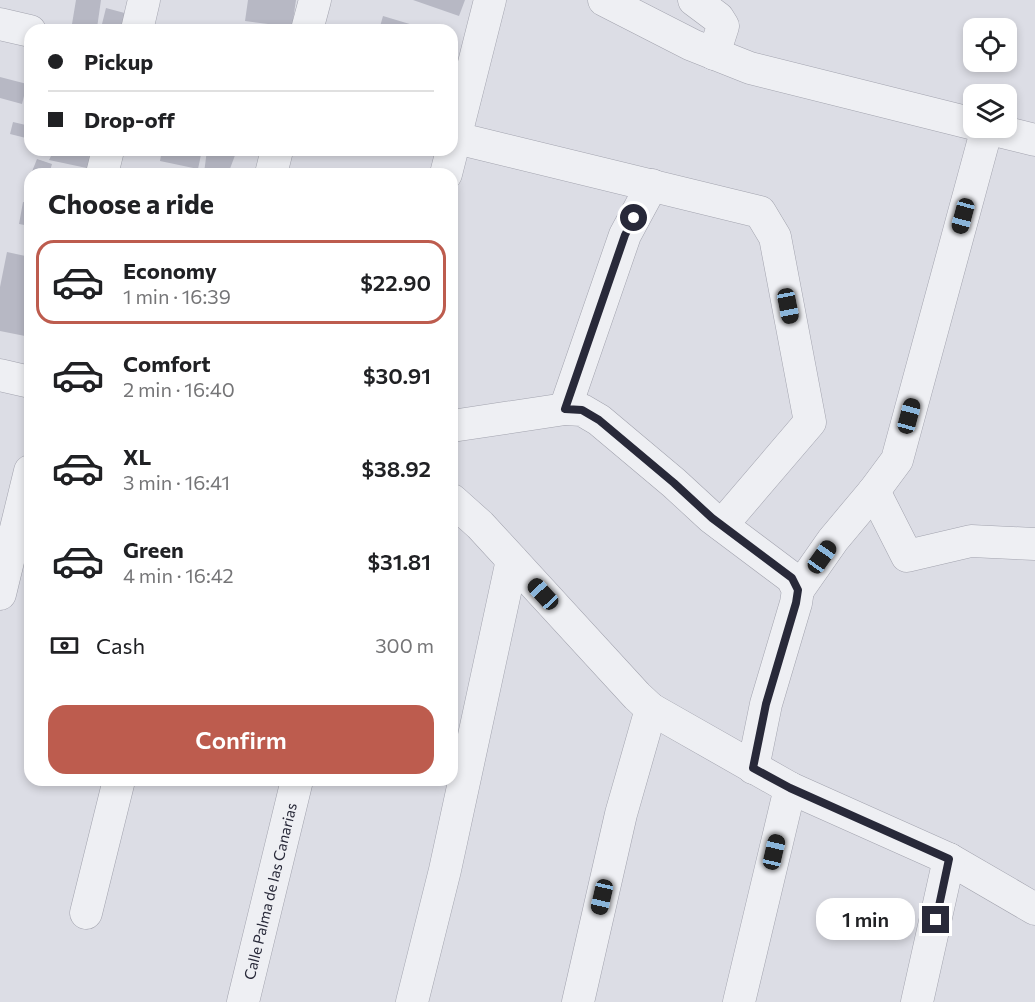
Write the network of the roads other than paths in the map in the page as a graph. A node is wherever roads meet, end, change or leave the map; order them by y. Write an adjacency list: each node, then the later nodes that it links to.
1 (144, 0): 7 (street)
2 (315, 0): 8 (street)
3 (490, 0): 11 (street)
4 (604, 0): 10 (street)
5 (694, 0): 10 (street)
6 (0, 24): 9 (street)
7 (138, 24)
8 (309, 24)
9 (24, 30)
10 (714, 54): 12 (street)
11 (458, 119)
12 (963, 121)
13 (1017, 136): 16 (street)
14 (983, 138): 22 (street)
15 (458, 139): 17 (street)
16 (1035, 140)
17 (652, 185): 20 (street); 25 (street)
18 (0, 375): 19 (street)
19 (24, 381)
20 (565, 409): 21 (street); 25 (street)
21 (458, 425)
22 (874, 491): 26 (street); 28 (street)
23 (24, 496): 29 (street)
24 (458, 505): 27 (street)
25 (722, 525): 28 (street)
26 (1035, 544)
27 (512, 560): 30 (street); 39 (street)
28 (798, 590): 31 (street)
29 (0, 594)
30 (651, 709): 31 (street); 40 (street)
31 (753, 768): 34 (street)
32 (118, 786): 37 (street)
33 (296, 786): 38 (street, Calle Palma de las Canarias)
34 (790, 788): 35 (street); 41 (street)
35 (949, 859): 36 (street); 42 (street)
36 (1035, 909)
37 (86, 913)
38 (243, 1002)
39 (412, 1002)
40 (578, 1002)
41 (739, 1002)
42 (917, 1002)

